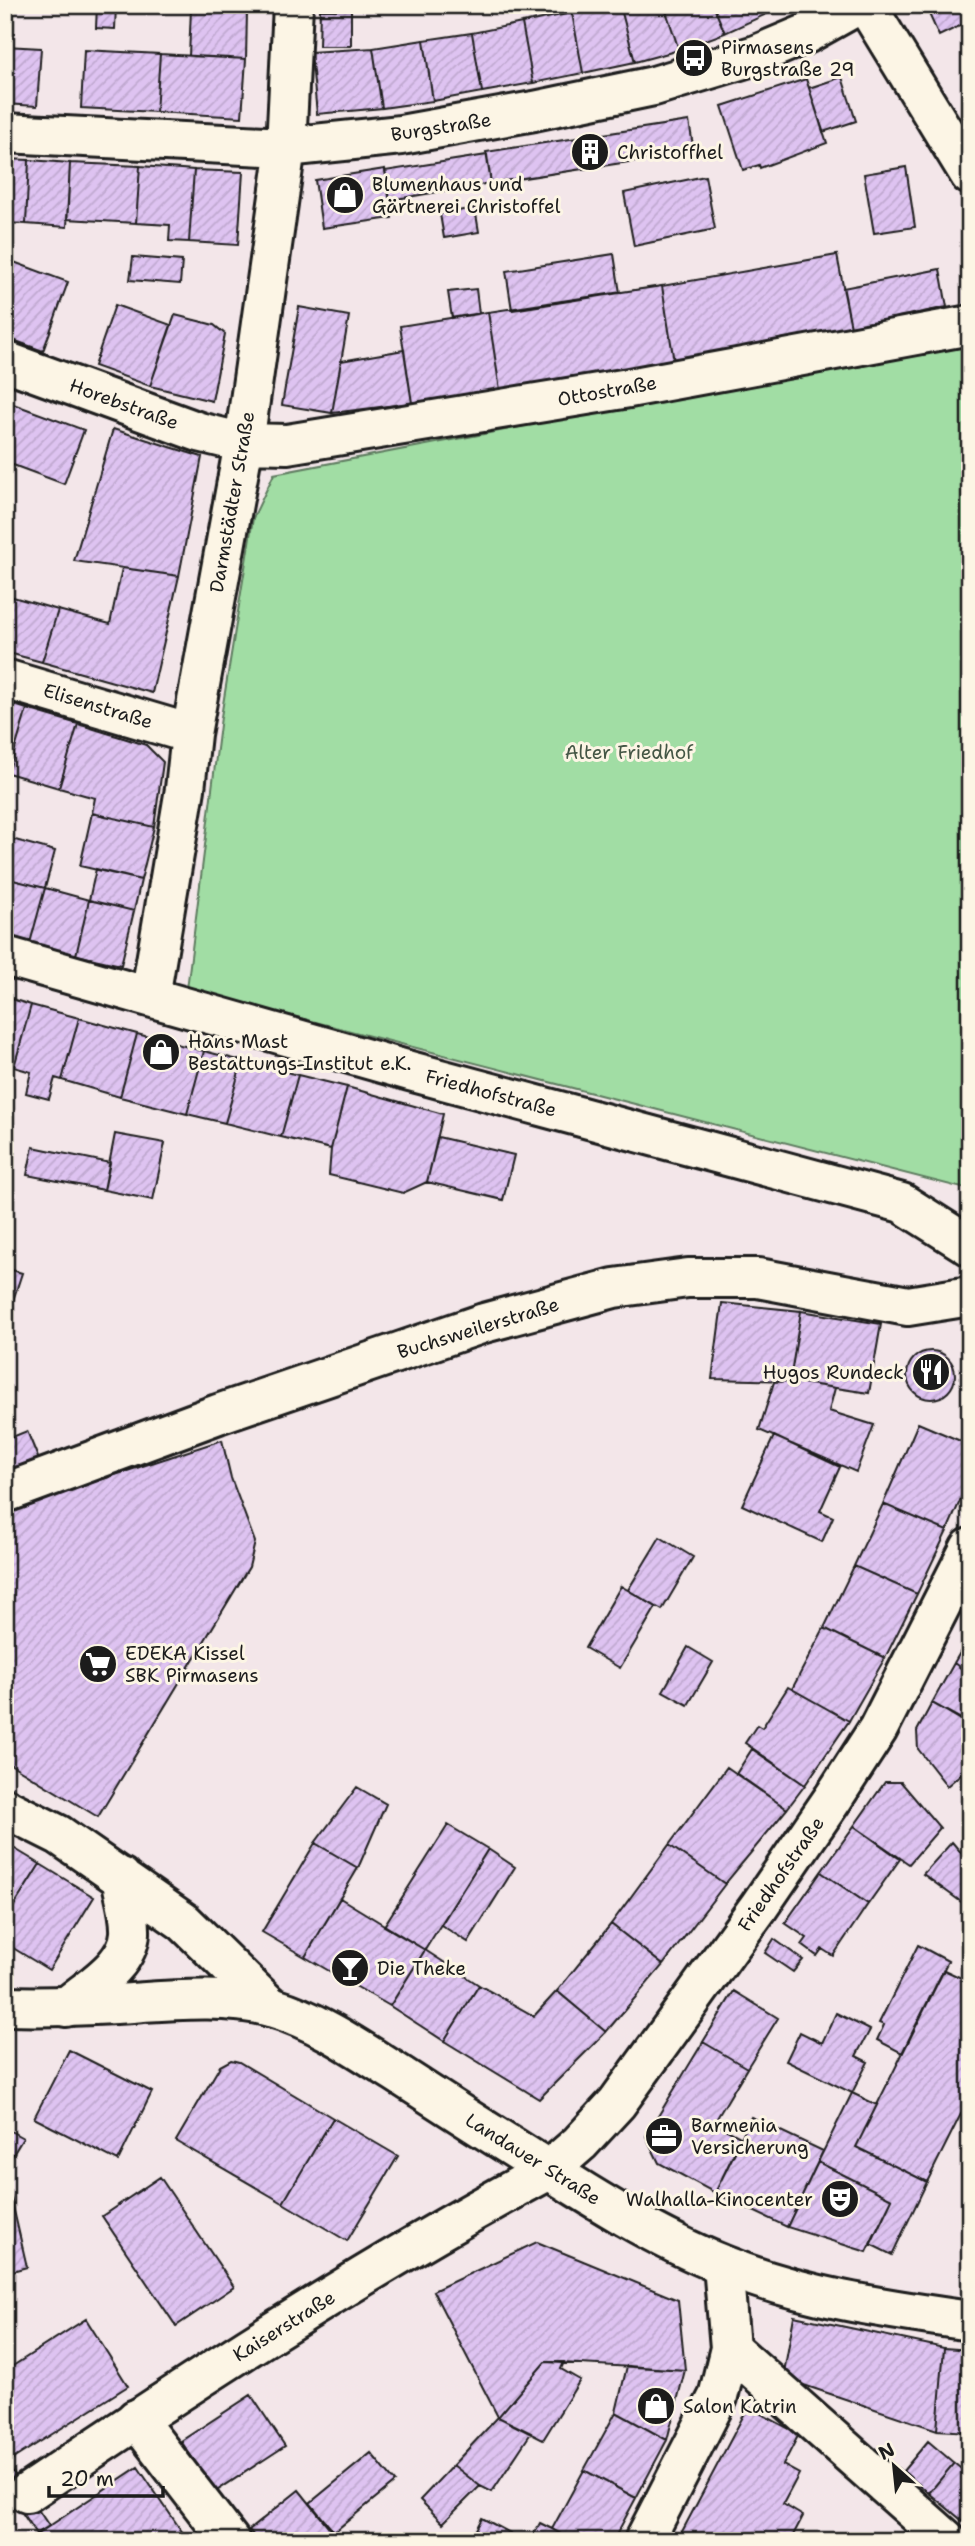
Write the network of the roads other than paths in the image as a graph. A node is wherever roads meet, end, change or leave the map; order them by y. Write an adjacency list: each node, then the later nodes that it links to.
1 (293, 5): 5 (street, Darmstädter Straße)
2 (858, 5): 5 (street, Burgstraße)
3 (866, 5): 6 (street)
4 (5, 133): 5 (street, Burgstraße)
5 (286, 147): 9 (street, Darmstädter Straße)
6 (970, 175)
7 (970, 326): 9 (street, Ottostraße)
8 (5, 361): 9 (street, Horebstraße)
9 (244, 443): 11 (street, Darmstädter Straße)
10 (5, 679): 11 (street, Elisenstraße)
11 (191, 734): 13 (street, Darmstädter Straße)
12 (5, 956): 13 (street, Friedhofstraße)
13 (150, 997): 14 (street, Friedhofstraße)
14 (970, 1246)
15 (970, 1296): 16 (street, Buchsweilerstraße)
16 (5, 1493)
17 (970, 1548): 23 (street, Friedhofstraße)
18 (5, 1808): 19 (street, Landauer Straße)
19 (121, 1877): 21 (street); 22 (street, Landauer Straße)
20 (5, 2006): 21 (street, Landauer Straße)
21 (66, 2007): 22 (street, Landauer Straße)
22 (271, 2007): 23 (street, Landauer Straße)
23 (548, 2170): 24 (street, Landauer Straße); 27 (street, Kaiserstraße)
24 (723, 2265): 25 (street, Landauer Straße); 26 (street)
25 (970, 2321)
26 (730, 2348): 30 (street); 31 (street)
27 (136, 2419): 28 (street, Kaiserstraße); 29 (street)
28 (16, 2502)
29 (230, 2541)
30 (644, 2541)
31 (948, 2541)

